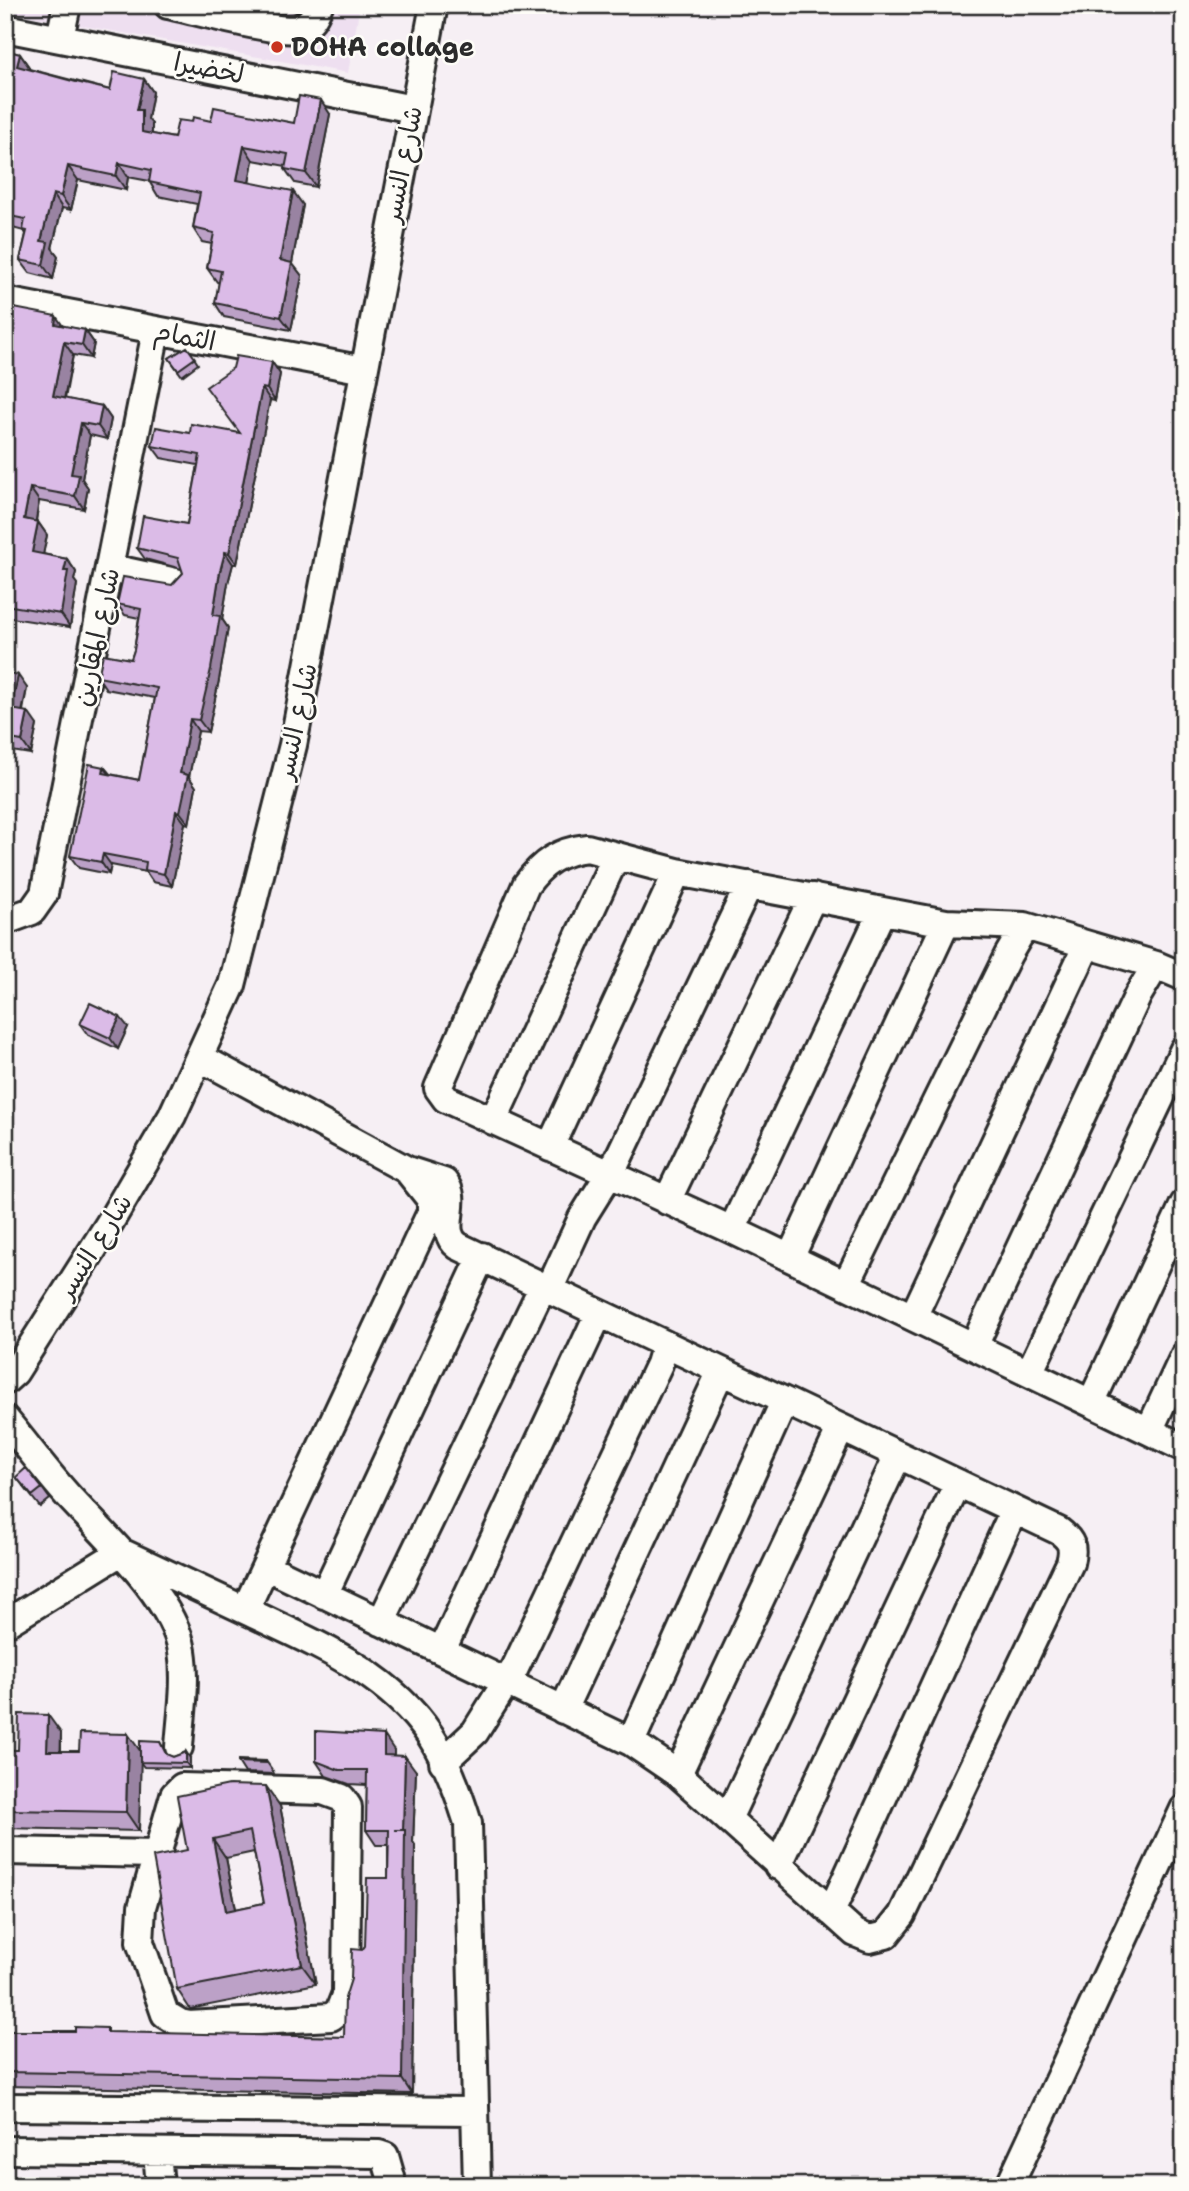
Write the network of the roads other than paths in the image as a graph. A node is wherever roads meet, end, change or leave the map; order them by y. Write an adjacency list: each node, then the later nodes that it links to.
1 (66, 5): 6 (street)
2 (168, 5): 3 (street)
3 (319, 5)
4 (434, 5): 7 (street, شارع النسر)
5 (5, 28): 6 (street, لخضيرا)
6 (60, 38): 7 (street, لخضيرا)
7 (413, 109): 10 (street, شارع النسر)
8 (5, 302): 9 (street, الثمام)
9 (156, 331): 10 (street, الثمام); 11 (street, شارع المقارين)
10 (364, 370): 25 (street, شارع النسر)
11 (110, 568): 12 (street); 18 (street, شارع المقارين)
12 (176, 582)
13 (615, 858): 14 (street); 26 (street); 26 (street)
14 (677, 872): 15 (street); 27 (street)
15 (749, 885): 16 (street); 30 (street)
16 (813, 897): 17 (street); 31 (street)
17 (882, 911): 19 (street); 34 (street)
18 (5, 921)
19 (946, 923): 20 (street); 37 (street)
20 (1025, 926): 21 (street); 38 (street)
21 (1087, 945): 22 (street); 41 (street)
22 (1156, 964): 23 (street); 43 (street)
23 (1184, 977)
24 (1184, 1049): 46 (street)
25 (199, 1057): 29 (street); 47 (street, شارع النسر)
26 (493, 1121): 27 (street)
27 (550, 1147): 28 (street)
28 (580, 1162): 30 (street); 39 (street)
29 (407, 1170): 33 (street); 35 (street)
30 (610, 1175): 31 (street); 39 (street)
31 (667, 1201): 34 (street)
32 (1184, 1204): 49 (street)
33 (423, 1229): 35 (street); 58 (street)
34 (732, 1230): 37 (street)
35 (450, 1240): 36 (street)
36 (482, 1256): 39 (street); 59 (street)
37 (790, 1258): 38 (street)
38 (846, 1285): 41 (street)
39 (543, 1286): 40 (street); 61 (street)
40 (598, 1313): 42 (street); 63 (street)
41 (913, 1317): 43 (street)
42 (665, 1345): 45 (street); 64 (street)
43 (974, 1346): 46 (street)
44 (1184, 1356): 52 (street)
45 (721, 1371): 48 (street); 65 (street)
46 (1029, 1373): 49 (street)
47 (5, 1381)
48 (784, 1402): 51 (street); 66 (street)
49 (1091, 1403): 52 (street)
50 (5, 1419): 57 (street)
51 (841, 1428): 54 (street); 69 (street)
52 (1149, 1431): 53 (street)
53 (1184, 1448)
54 (898, 1455): 55 (street); 71 (street)
55 (958, 1483): 56 (street); 74 (street)
56 (1013, 1510): 75 (street); 75 (street)
57 (121, 1552): 60 (street); 62 (street); 68 (street)
58 (267, 1567): 59 (street); 60 (street)
59 (324, 1595): 61 (street)
60 (245, 1610): 67 (street)
61 (381, 1622): 63 (street)
62 (5, 1624)
63 (442, 1650): 64 (street)
64 (506, 1683): 65 (street); 67 (street)
65 (563, 1710): 66 (street)
66 (631, 1742): 69 (street)
67 (443, 1762): 77 (street)
68 (178, 1768): 73 (street); 73 (street)
69 (678, 1774): 71 (street)
70 (1184, 1809): 83 (street)
71 (728, 1819): 74 (street)
72 (5, 1851): 73 (street)
73 (157, 1854)
74 (778, 1866): 75 (street)
75 (831, 1912)
76 (5, 2107): 77 (street)
77 (475, 2111): 82 (street)
78 (5, 2150): 79 (street)
79 (157, 2152): 80 (street); 81 (street)
80 (160, 2186)
81 (388, 2186)
82 (477, 2186)
83 (1009, 2186)

